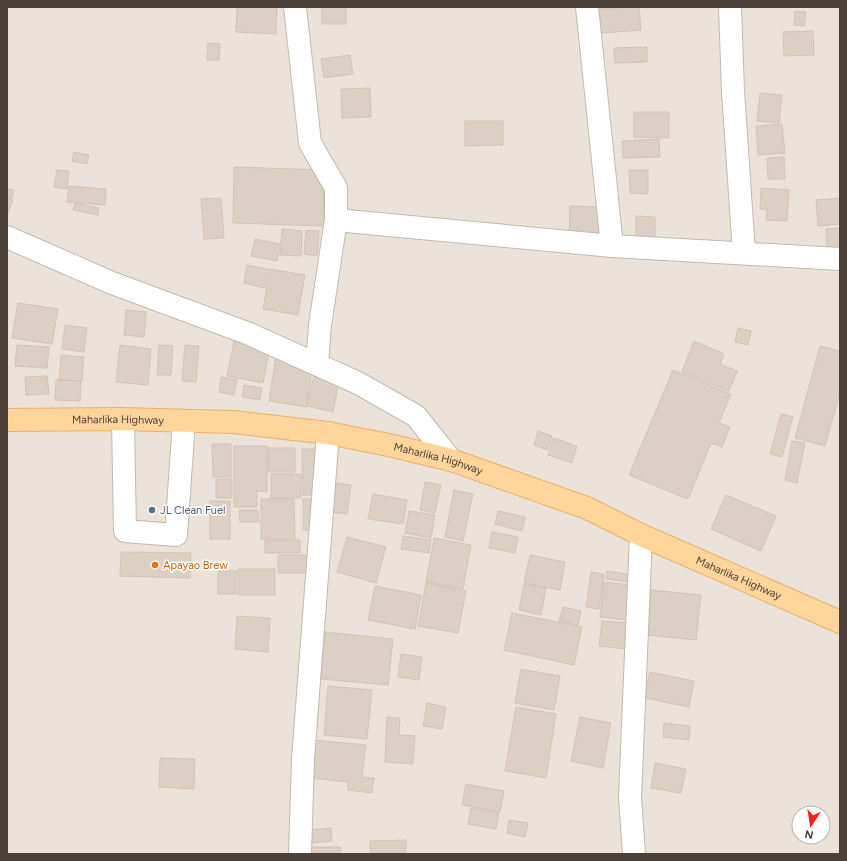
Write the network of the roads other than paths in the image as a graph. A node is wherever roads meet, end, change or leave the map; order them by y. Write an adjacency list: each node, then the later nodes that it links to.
1 (295, 7): 4 (street)
2 (587, 7): 6 (street)
3 (730, 7): 7 (street)
4 (336, 220): 6 (street); 9 (street)
5 (7, 237): 9 (street)
6 (612, 246): 7 (street)
7 (744, 253): 8 (street)
8 (840, 259)
9 (317, 364): 14 (street)
10 (7, 420): 11 (main road, Maharlika Highway)
11 (122, 420): 12 (main road, Maharlika Highway); 12 (street)
12 (184, 421): 13 (main road, Maharlika Highway)
13 (328, 433): 14 (main road, Maharlika Highway); 17 (street)
14 (451, 460): 15 (main road, Maharlika Highway)
15 (642, 535): 16 (main road, Maharlika Highway); 18 (street)
16 (840, 622)
17 (300, 854)
18 (634, 854)

